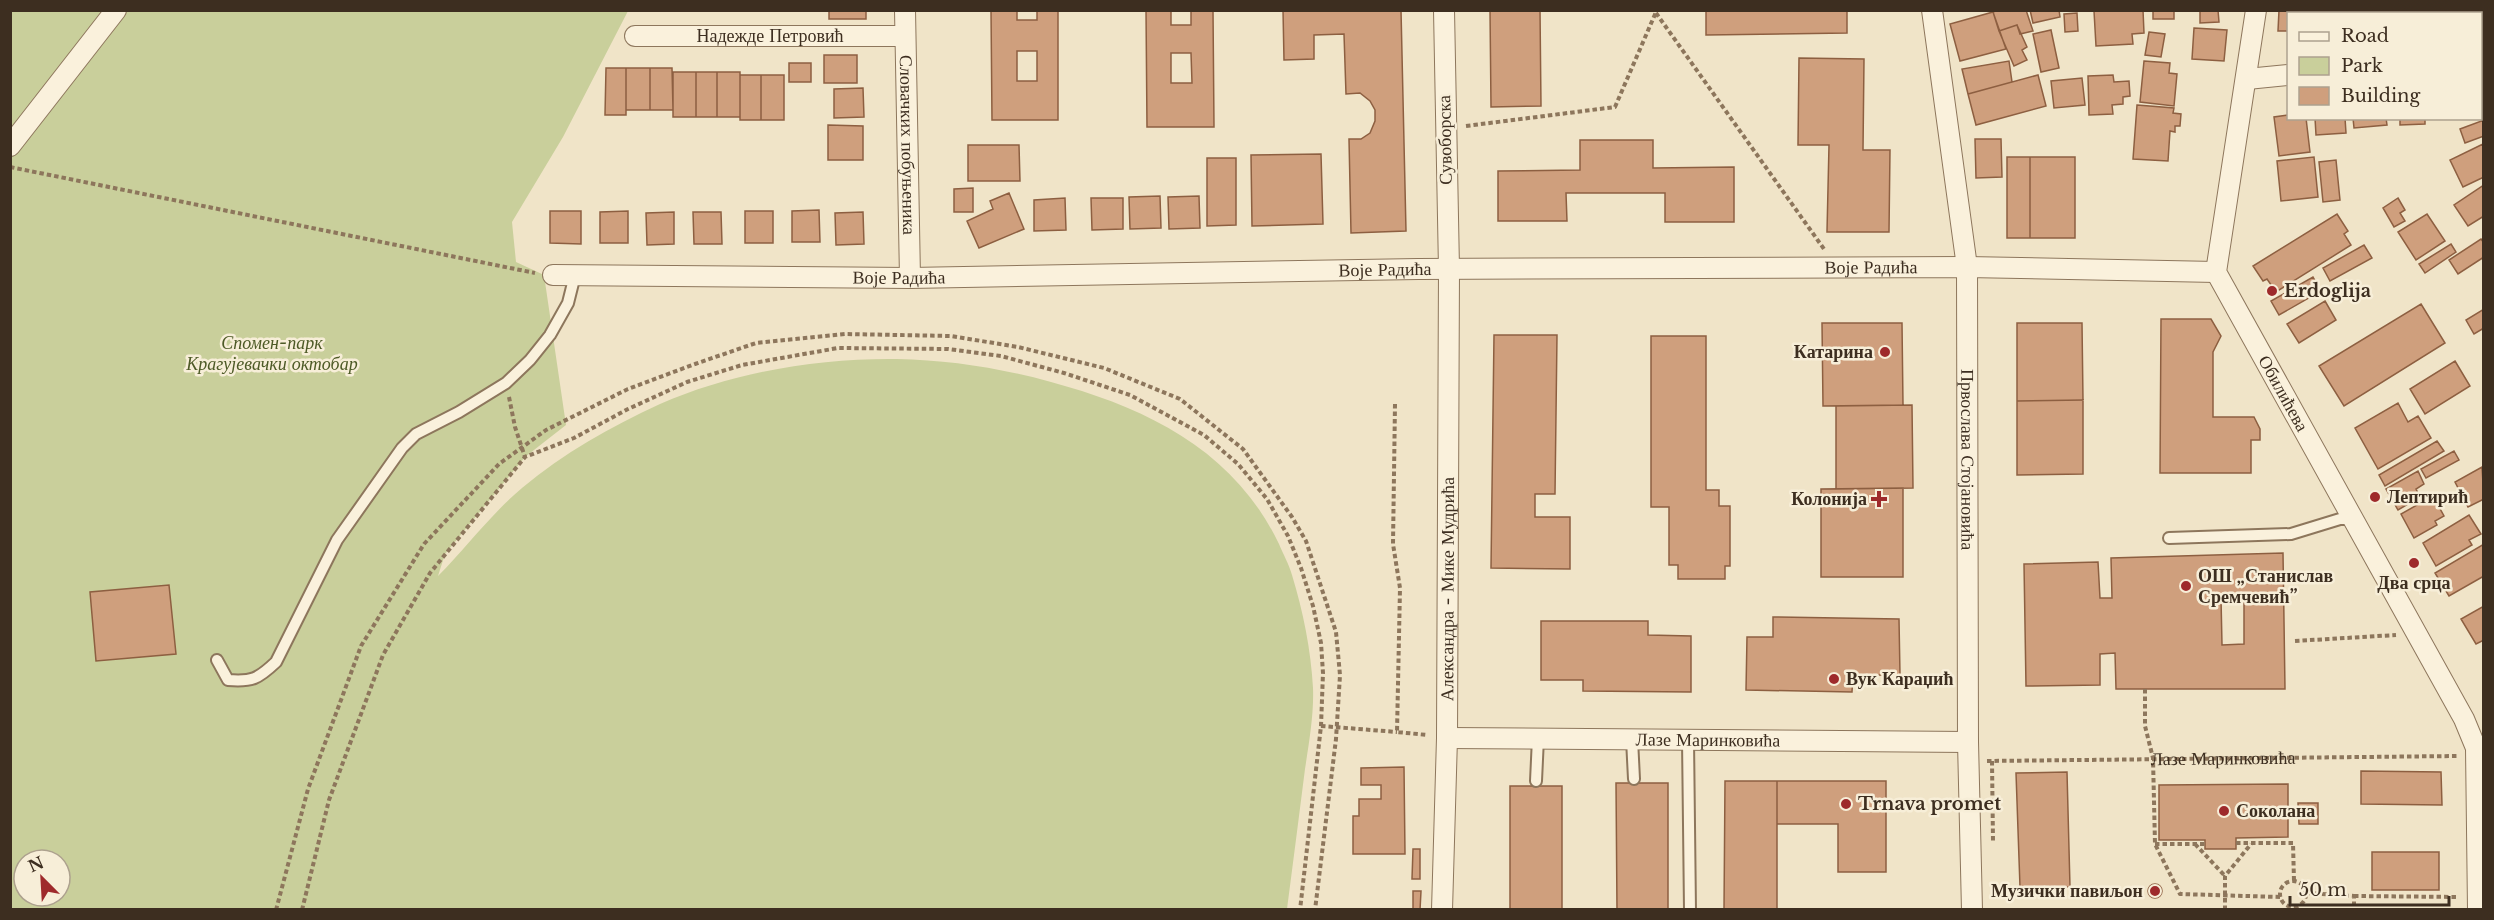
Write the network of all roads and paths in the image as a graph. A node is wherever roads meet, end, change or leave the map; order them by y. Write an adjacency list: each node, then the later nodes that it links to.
1 (116, 10): 12 (street)
2 (905, 10): 8 (street, Словачких побуњеника)
3 (1444, 10): 11 (street, Сувоборска)
4 (1932, 10): 14 (street, Првослава Стојановића)
5 (2256, 10): 10 (street)
6 (1656, 12): 11 (path); 15 (path)
7 (635, 36): 8 (street, Надежде Петровић)
8 (905, 36): 20 (street, Словачких побуњеника)
9 (2287, 75): 10 (street)
10 (2247, 79): 17 (street)
11 (1445, 129): 16 (street, Сувоборска)
12 (10, 146)
13 (10, 167): 18 (path)
14 (1967, 267): 15 (street, Воје Радића); 17 (street, Воје Радића); 39 (street, Првослава Стојановића)
15 (1838, 268): 16 (street, Воје Радића)
16 (1449, 269): 20 (street, Воје Радића); 34 (street, Александра - Мике Мудрића)
17 (2217, 272): 25 (street, Обилићева)
18 (553, 275): 19 (street, Воје Радића)
19 (575, 275): 20 (street, Воје Радића); 21 (lane)
20 (910, 278)
21 (506, 383): 23 (path); 29 (lane)
22 (1395, 404): 33 (path)
23 (522, 447): 24 (path); 32 (path); 58 (path)
24 (525, 457): 31 (path); 59 (path)
25 (2354, 519): 26 (lane); 27 (street, Обилићева)
26 (2169, 538)
27 (2417, 634): 28 (path); 38 (street, Обилићева)
28 (2295, 641)
29 (217, 660)
30 (2145, 689): 40 (path)
31 (1321, 726): 32 (path); 60 (path)
32 (1336, 727): 33 (path); 61 (path)
33 (1397, 732): 34 (path)
34 (1446, 738): 35 (street, Лазе Маринковића); 62 (street, Александра - Мике Мудрића)
35 (1538, 738): 36 (street, Лазе Маринковића); 43 (lane)
36 (1632, 739): 37 (street, Лазе Маринковића); 42 (lane)
37 (1688, 740): 39 (street, Лазе Маринковића); 63 (lane)
38 (2479, 750): 40 (path, Лазе Маринковића); 56 (street)
39 (1968, 752): 41 (path, Лазе Маринковића); 64 (street, Првослава Стојановића)
40 (2153, 758): 41 (path, Лазе Маринковића); 46 (path)
41 (1992, 761): 49 (path)
42 (1634, 779)
43 (1536, 781)
44 (2236, 843): 45 (path)
45 (2252, 843): 50 (path); 51 (path)
46 (2155, 844): 47 (path); 53 (path)
47 (2195, 844): 48 (path); 50 (path)
48 (2205, 844)
49 (1993, 852)
50 (2225, 876): 53 (path)
51 (2294, 881): 52 (path); 55 (path)
52 (2307, 893): 54 (path); 57 (path)
53 (2225, 895): 55 (path); 65 (path)
54 (2354, 896): 56 (path); 66 (path)
55 (2280, 897): 57 (path)
56 (2478, 903)
57 (2294, 908)
58 (276, 909)
59 (302, 909)
60 (1300, 909)
61 (1315, 909)
62 (1442, 909)
63 (1690, 909)
64 (1972, 909)
65 (2225, 909)
66 (2354, 909)

